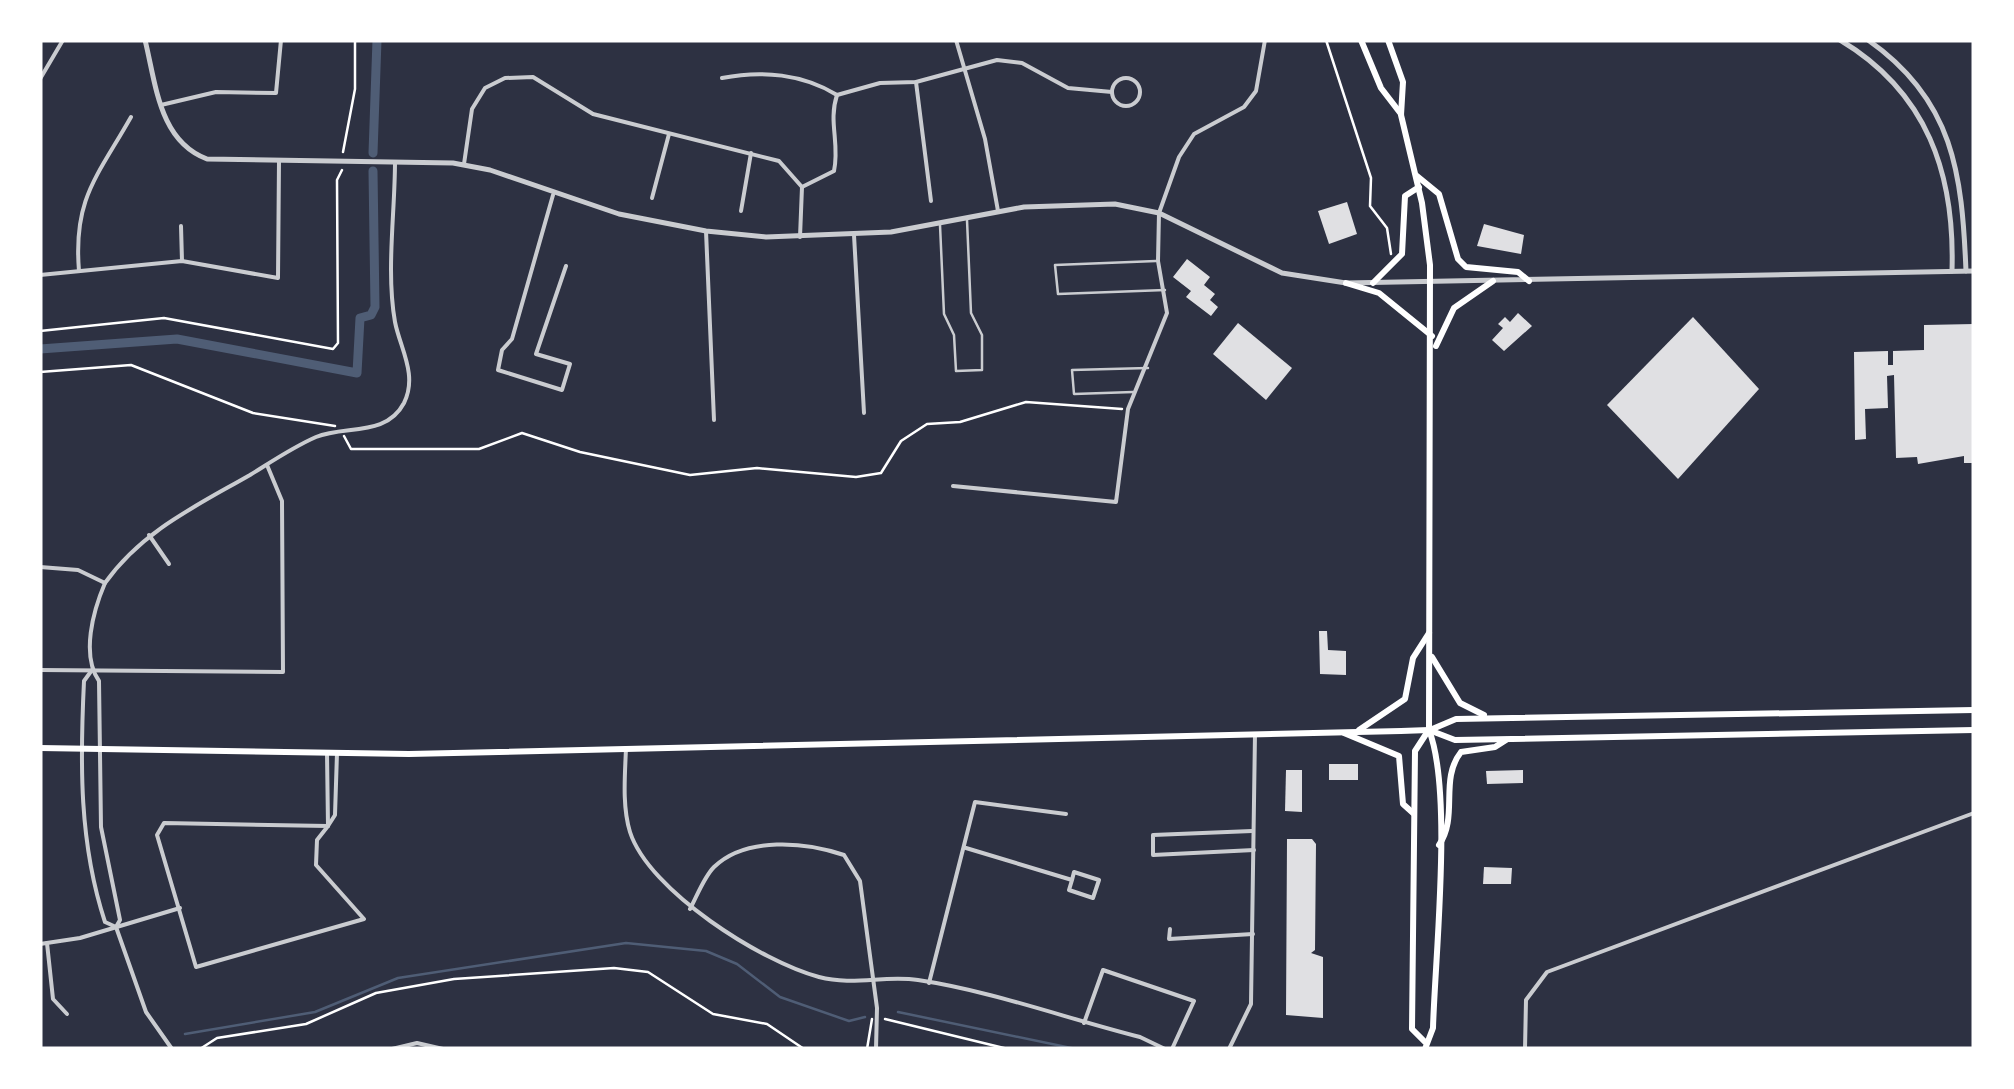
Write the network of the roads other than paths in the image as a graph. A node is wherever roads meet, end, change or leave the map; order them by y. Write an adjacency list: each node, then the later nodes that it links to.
1 (64, 40): 12 (street)
2 (145, 40): 16 (street)
3 (281, 40): 16 (street)
4 (956, 40): 10 (street)
5 (1265, 40): 32 (street)
6 (1361, 40): 17 (main road)
7 (1388, 40): 17 (main road)
8 (1840, 40): 43 (street)
9 (1868, 40): 44 (street)
10 (965, 69): 13 (street); 14 (street); 31 (street)
11 (722, 78): 15 (street)
12 (40, 79)
13 (916, 82): 15 (street); 29 (street)
14 (1112, 92): 14 (street)
15 (838, 95): 25 (street)
16 (161, 105): 21 (street)
17 (1402, 115): 24 (main road)
18 (130, 117): 42 (street)
19 (669, 134): 20 (street); 23 (street); 28 (street)
20 (751, 153): 25 (street); 30 (street)
21 (279, 161): 22 (street); 39 (street)
22 (395, 162): 23 (street); 58 (street)
23 (464, 165): 27 (street)
24 (1416, 175): 26 (main road); 46 (main road)
25 (802, 187): 38 (street)
26 (1418, 187): 49 (main road); 50 (main road)
27 (554, 195): 36 (street); 41 (street)
28 (652, 198)
29 (931, 201)
30 (740, 211)
31 (998, 211): 32 (street); 33 (street)
32 (1159, 213): 40 (street); 47 (street)
33 (967, 218): 34 (street); 34 (lane)
34 (940, 224): 37 (street)
35 (181, 226): 39 (street)
36 (706, 231): 38 (street); 57 (street)
37 (854, 235): 38 (street); 56 (street)
38 (800, 238)
39 (182, 261): 42 (street)
40 (1158, 261): 51 (street); 51 (lane)
41 (566, 266)
42 (80, 271): 45 (street)
43 (1952, 271): 44 (street); 46 (street)
44 (1970, 271)
45 (40, 275)
46 (1529, 281): 48 (street)
47 (1346, 282): 49 (street); 52 (main road)
48 (1493, 282): 50 (street); 53 (main road)
49 (1372, 284): 50 (street)
50 (1431, 284): 52 (main road)
51 (1166, 290): 54 (street)
52 (1432, 336): 53 (main road)
53 (1433, 356): 64 (main road)
54 (1148, 368): 55 (street); 55 (lane)
55 (1136, 392): 59 (street)
56 (864, 413)
57 (714, 420)
58 (267, 465): 60 (street); 67 (street)
59 (954, 486)
60 (148, 536): 61 (street); 63 (street)
61 (168, 564)
62 (40, 568): 63 (street)
63 (105, 583): 67 (street)
64 (1430, 632): 65 (main road); 73 (main road)
65 (1430, 651): 69 (main road); 70 (main road)
66 (40, 670): 67 (street)
67 (92, 670): 77 (street); 78 (street)
68 (1974, 710): 69 (main road)
69 (1497, 718): 70 (main road)
70 (1429, 730): 73 (main road); 75 (main road); 81 (main road); 86 (main road)
71 (1974, 730): 75 (main road)
72 (1343, 732): 73 (main road); 74 (main road); 81 (main road)
73 (1356, 732)
74 (1255, 734): 79 (main road); 85 (street)
75 (1508, 738): 86 (main road)
76 (40, 748): 77 (main road)
77 (81, 748): 78 (main road); 92 (street)
78 (97, 748): 80 (main road); 92 (street)
79 (626, 748): 80 (main road); 91 (street)
80 (332, 753): 84 (street); 84 (street)
81 (1414, 813): 100 (main road)
82 (1974, 813): 108 (street)
83 (1066, 814): 87 (street)
84 (328, 826): 90 (street); 90 (street)
85 (1254, 831): 88 (street); 88 (street)
86 (1439, 846): 100 (main road)
87 (966, 848): 89 (street); 97 (street)
88 (1254, 850): 94 (street)
89 (1072, 880): 89 (street)
90 (180, 908): 92 (street)
91 (690, 909): 96 (street); 96 (street)
92 (114, 928): 95 (street); 101 (street)
93 (1170, 929): 94 (street)
94 (1252, 934): 107 (street)
95 (44, 944): 98 (street)
96 (874, 982): 97 (street); 104 (street)
97 (929, 983): 99 (street)
98 (66, 1014)
99 (1084, 1023): 105 (street); 106 (street)
100 (1425, 1045)
101 (172, 1049)
102 (392, 1049): 103 (street)
103 (443, 1049)
104 (876, 1049)
105 (1165, 1049)
106 (1172, 1049)
107 (1229, 1049)
108 (1524, 1049)

